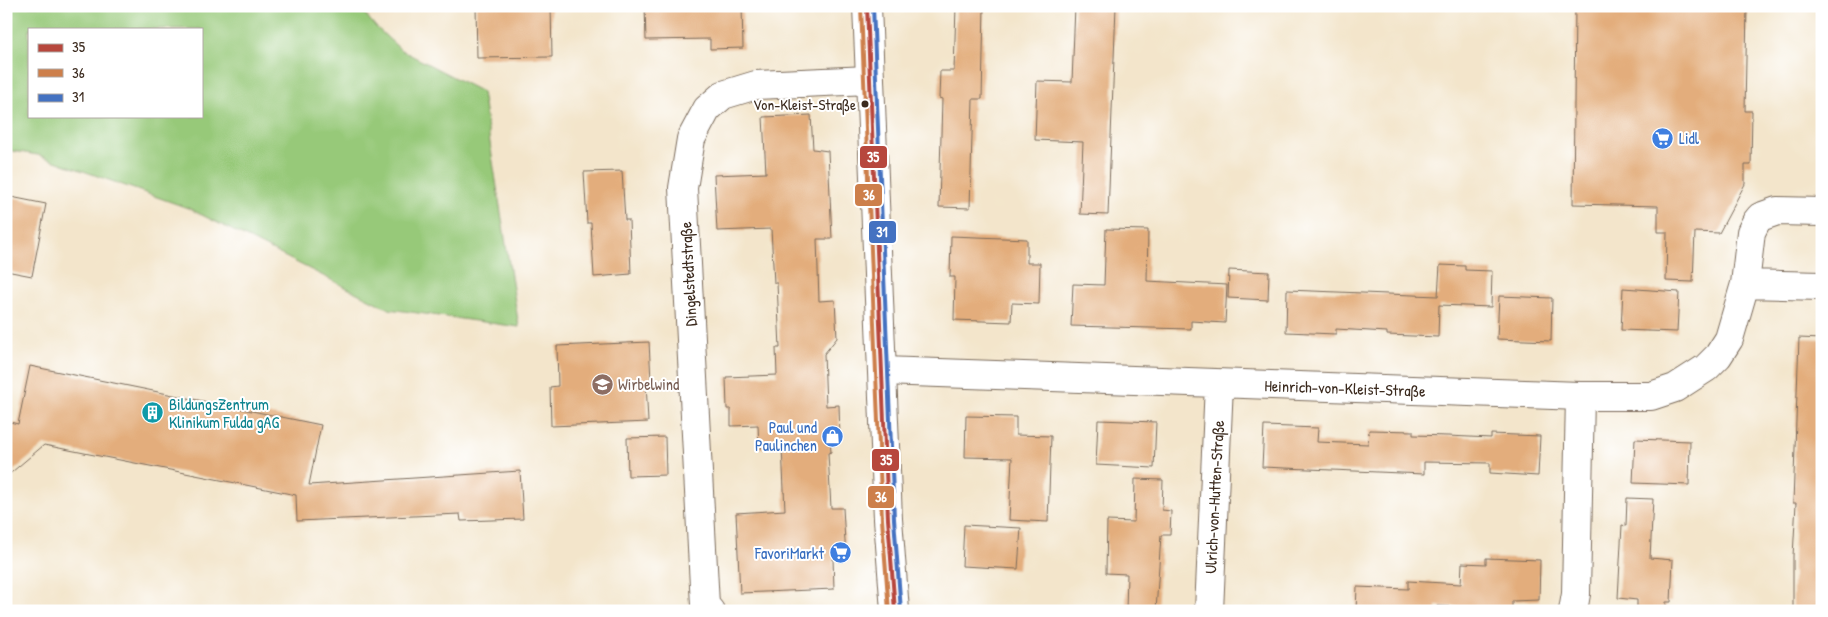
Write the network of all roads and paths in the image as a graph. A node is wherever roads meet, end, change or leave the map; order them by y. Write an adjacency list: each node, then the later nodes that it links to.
1 (867, 6): 2 (street)
2 (869, 80): 6 (street); 9 (street, Dingelstedtstraße)
3 (1822, 212): 4 (street, Heinrich-von-Kleist-Straße)
4 (1744, 284): 5 (street); 8 (street, Heinrich-von-Kleist-Straße)
5 (1822, 286)
6 (883, 371): 7 (street, Heinrich-von-Kleist-Straße); 10 (street)
7 (1219, 384): 8 (street, Heinrich-von-Kleist-Straße); 11 (street, Ulrich-von-Hutten-Straße)
8 (1580, 396): 12 (street)
9 (710, 611)
10 (895, 611)
11 (1209, 611)
12 (1573, 611)

